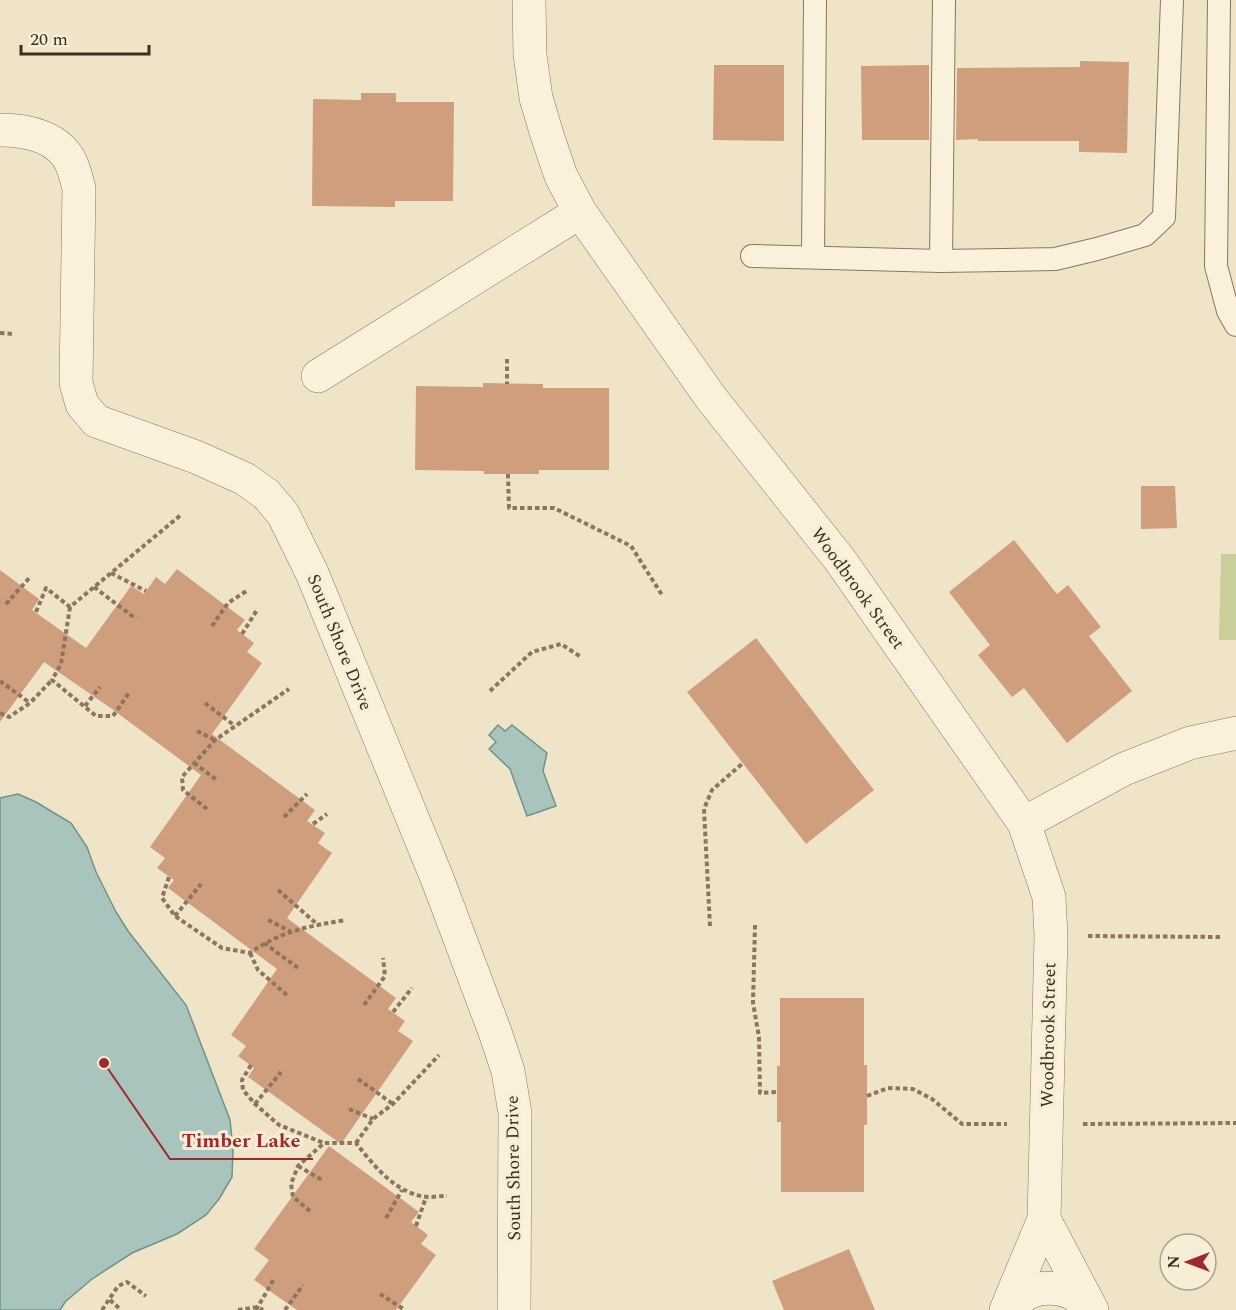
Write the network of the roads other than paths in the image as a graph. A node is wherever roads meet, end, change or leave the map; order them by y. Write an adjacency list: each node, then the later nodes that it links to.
1 (529, 0): 7 (street, Woodbrook Street)
2 (816, 0): 9 (lane)
3 (944, 0): 10 (lane)
4 (1172, 0): 10 (lane)
5 (1219, 0): 11 (lane)
6 (0, 130): 16 (street, South Shore Drive)
7 (580, 212): 12 (street); 14 (street, Woodbrook Street)
8 (752, 256): 9 (lane)
9 (813, 257): 10 (lane)
10 (941, 261)
11 (1236, 325)
12 (318, 376)
13 (1236, 733): 14 (street)
14 (1024, 823): 15 (street, Woodbrook Street)
15 (1044, 1219): 17 (street, Woodbrook Street); 18 (street, Woodbrook Street)
16 (514, 1310)
17 (1007, 1310): 18 (street)
18 (1091, 1310)

